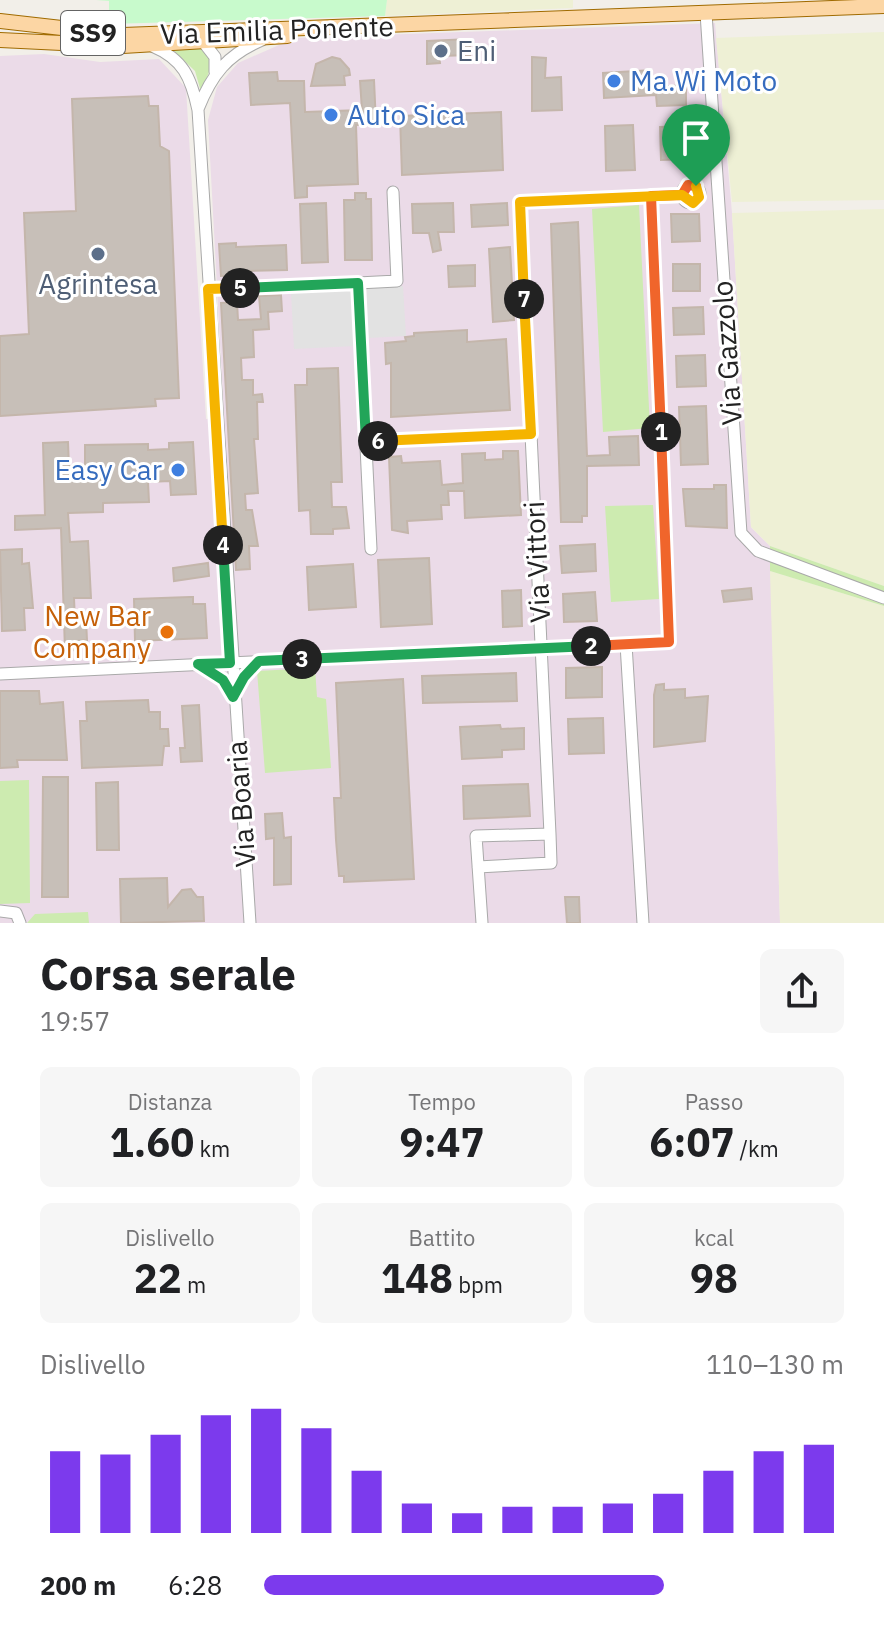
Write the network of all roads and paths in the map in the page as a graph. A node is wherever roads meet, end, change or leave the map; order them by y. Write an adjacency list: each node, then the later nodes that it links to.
1 (884, 6): 2 (main road, Via Emilia Ponente / SS9)
2 (706, 13): 4 (main road, Via Emilia Ponente / SS9); 13 (street, Via Gazzolo)
3 (0, 21): 5 (main road, Via Emilia Ponente / SS9)
4 (411, 26): 5 (main road, Via Emilia Ponente / SS9); 6 (main road, Via Emilia Ponente / SS9)
5 (188, 32): 8 (street)
6 (270, 37): 8 (main road, Via Emilia Ponente / SS9); 10 (street, Via Boaria)
7 (0, 40): 9 (main road, Via Emilia Ponente / SS9)
8 (206, 42): 9 (main road, Via Emilia Ponente / SS9); 10 (street)
9 (148, 44): 11 (street, Via Boaria)
10 (215, 72): 11 (street, Via Boaria)
11 (198, 110): 16 (street, Via Boaria)
12 (393, 192): 15 (street)
13 (716, 193): 14 (street); 20 (street, Via Gazzolo)
14 (651, 196): 17 (street, Via Vittori); 21 (street)
15 (358, 283): 16 (street); 18 (street)
16 (208, 289): 24 (street, Via Boaria)
17 (531, 434): 18 (street); 22 (street, Via Vittori)
18 (366, 442): 19 (street)
19 (371, 549)
20 (884, 598)
21 (626, 644): 22 (street); 35 (street)
22 (542, 648): 23 (street); 28 (street, Via Vittori)
23 (259, 661): 24 (street); 27 (street)
24 (230, 663): 25 (street); 27 (street, Via Boaria)
25 (198, 664): 26 (street); 27 (street)
26 (0, 674)
27 (233, 697): 31 (street, Via Boaria)
28 (550, 834): 29 (street, Via Vittori); 29 (street)
29 (478, 867): 34 (street)
30 (0, 911): 32 (street)
31 (249, 918): 33 (street)
32 (20, 923)
33 (259, 923)
34 (482, 923)
35 (643, 923)

